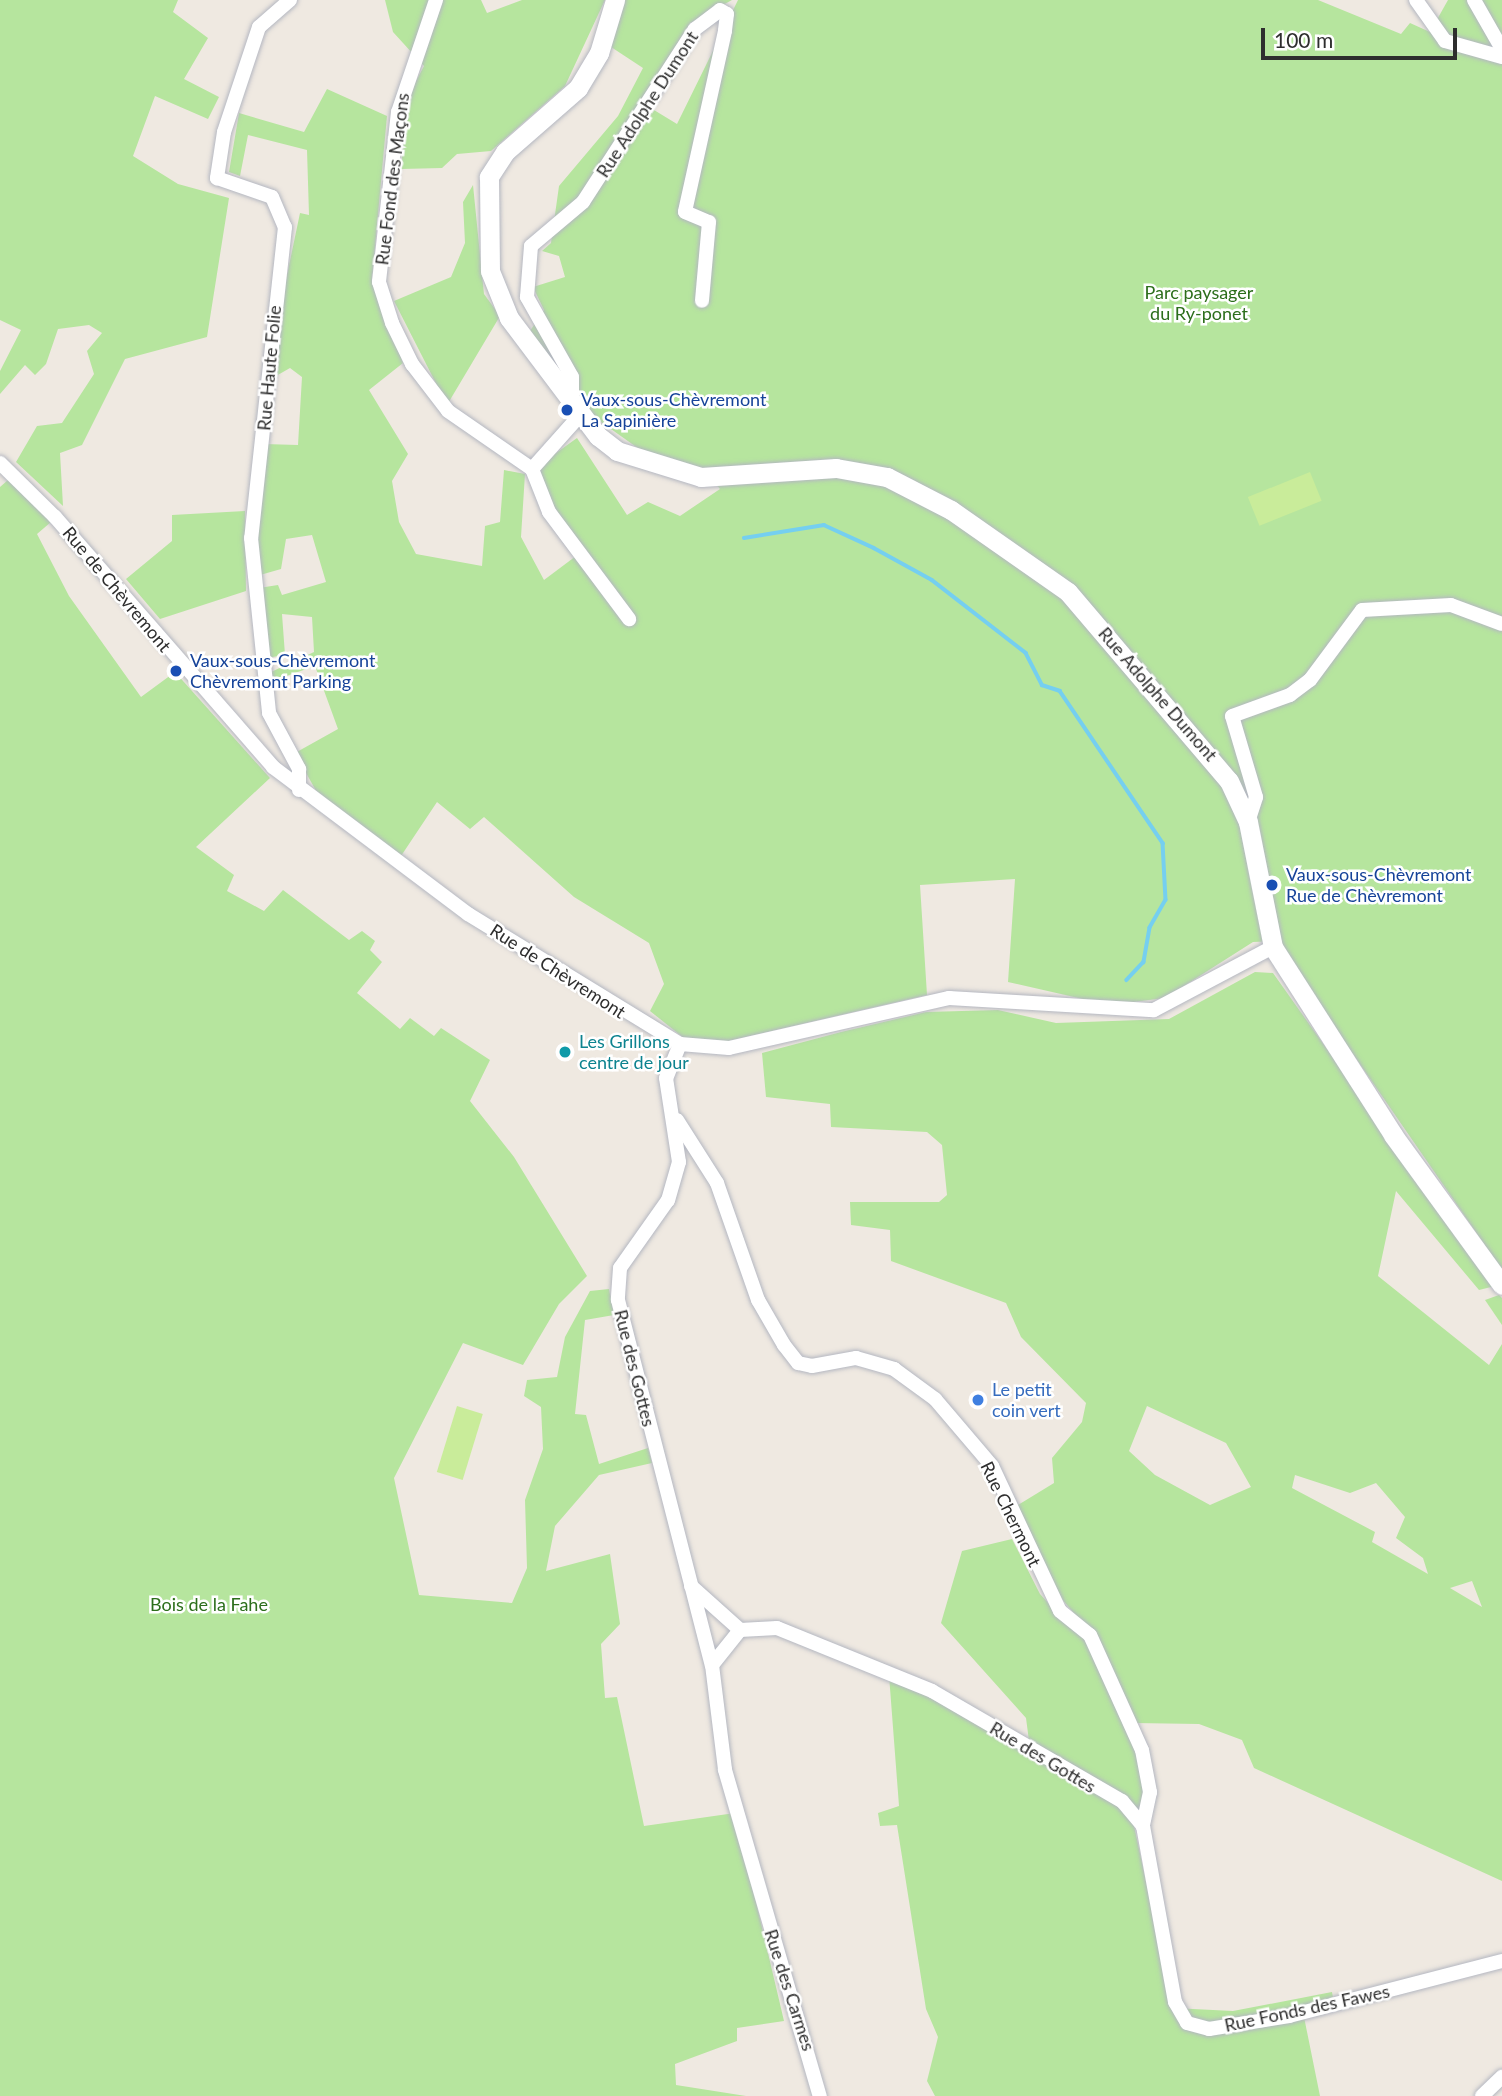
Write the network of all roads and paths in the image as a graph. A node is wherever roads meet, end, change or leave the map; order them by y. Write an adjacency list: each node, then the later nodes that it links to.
1 (290, 0): 14 (street, Rue Haute Folie)
2 (436, 0): 11 (street, Rue Fond des Maçons)
3 (615, 0): 9 (main road, Rue Adolphe Dumont)
4 (1416, 0): 7 (street)
5 (1474, 0): 6 (street)
6 (1502, 48)
7 (1502, 57)
8 (702, 301): 9 (street, Rue Adolphe Dumont)
9 (577, 408): 11 (street); 15 (main road, Rue Adolphe Dumont)
10 (0, 463): 14 (street, Rue de Chèvremont)
11 (532, 469): 12 (street)
12 (629, 619)
13 (1502, 624): 15 (street)
14 (299, 789): 17 (street, Rue de Chèvremont)
15 (1248, 822): 16 (main road, Rue Adolphe Dumont)
16 (1273, 947): 17 (street, Rue de Chèvremont); 19 (main road, Rue Adolphe Dumont)
17 (680, 1044): 18 (street, Rue des Gottes)
18 (677, 1120): 20 (street, Rue des Gottes); 23 (street, Rue Chermont)
19 (1502, 1284)
20 (689, 1584): 21 (street); 22 (street, Rue des Gottes)
21 (740, 1630): 22 (street); 23 (street, Rue des Gottes)
22 (712, 1665): 24 (street, Rue des Gottes)
23 (1143, 1826): 25 (street, Rue Fonds des Fawes)
24 (751, 1843): 27 (street, Rue des Carmes)
25 (1502, 1961)
26 (1502, 2077): 28 (street)
27 (820, 2096)
28 (1482, 2096)

